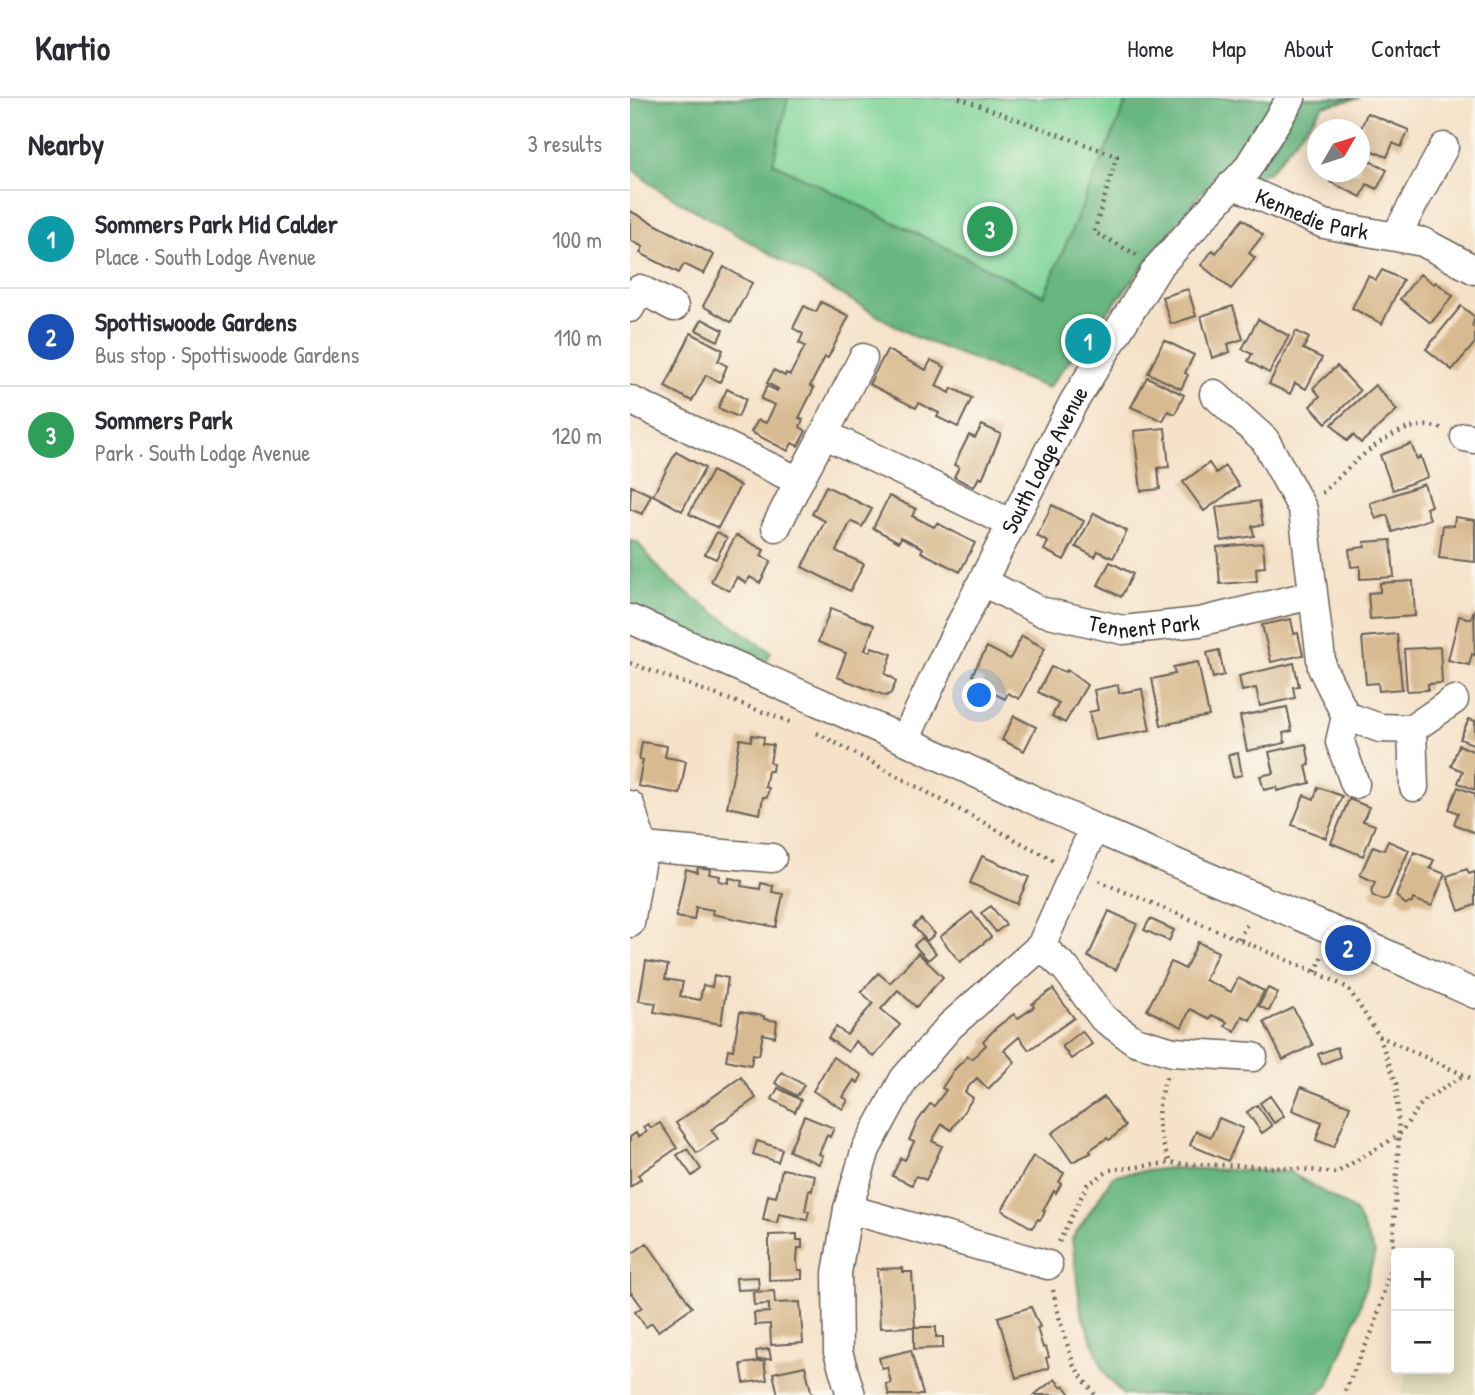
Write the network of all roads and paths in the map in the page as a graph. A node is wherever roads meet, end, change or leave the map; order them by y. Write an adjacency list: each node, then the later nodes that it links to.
1 (959, 98): 6 (path)
2 (1291, 98): 4 (street, South Lodge Avenue)
3 (1444, 147): 5 (street, Kennedie Park)
4 (1232, 184): 5 (street, Kennedie Park); 6 (street, South Lodge Avenue)
5 (1396, 236): 7 (street, Kennedie Park)
6 (1158, 267): 17 (street, South Lodge Avenue)
7 (1475, 270)
8 (674, 307): 9 (street)
9 (630, 308)
10 (863, 358): 13 (street)
11 (1214, 394): 16 (street)
12 (630, 400): 15 (street)
13 (824, 433): 15 (street); 17 (street)
14 (1470, 438): 16 (path)
15 (799, 481): 18 (street)
16 (1303, 510): 20 (street)
17 (1012, 524): 19 (street, South Lodge Avenue)
18 (776, 527)
19 (983, 582): 20 (street, Tennent Park); 28 (street, South Lodge Avenue)
20 (1312, 596): 24 (street)
21 (630, 619): 28 (street)
22 (630, 663): 25 (path)
23 (1454, 700): 27 (street)
24 (1346, 716): 27 (street); 29 (street)
25 (794, 723)
26 (807, 728): 35 (path)
27 (1412, 729): 30 (street)
28 (905, 740): 32 (street)
29 (1355, 784)
30 (1414, 787)
31 (630, 804): 33 (street)
32 (1094, 828): 35 (street); 40 (street)
33 (643, 848): 34 (street); 36 (street)
34 (772, 858)
35 (1074, 871): 37 (street); 39 (path)
36 (630, 923)
37 (1041, 946): 42 (street); 48 (street)
38 (1321, 958): 39 (path)
39 (1316, 972): 41 (path)
40 (1475, 994)
41 (1379, 1036): 44 (path); 46 (path)
42 (1173, 1052): 43 (street); 47 (path)
43 (1253, 1057)
44 (1463, 1076): 45 (path); 46 (path)
45 (1475, 1080)
46 (1399, 1135): 47 (path); 52 (path)
47 (1170, 1164): 49 (path)
48 (848, 1209): 49 (street); 50 (street)
49 (1048, 1265): 51 (path)
50 (851, 1395)
51 (1095, 1395)
52 (1343, 1395)

